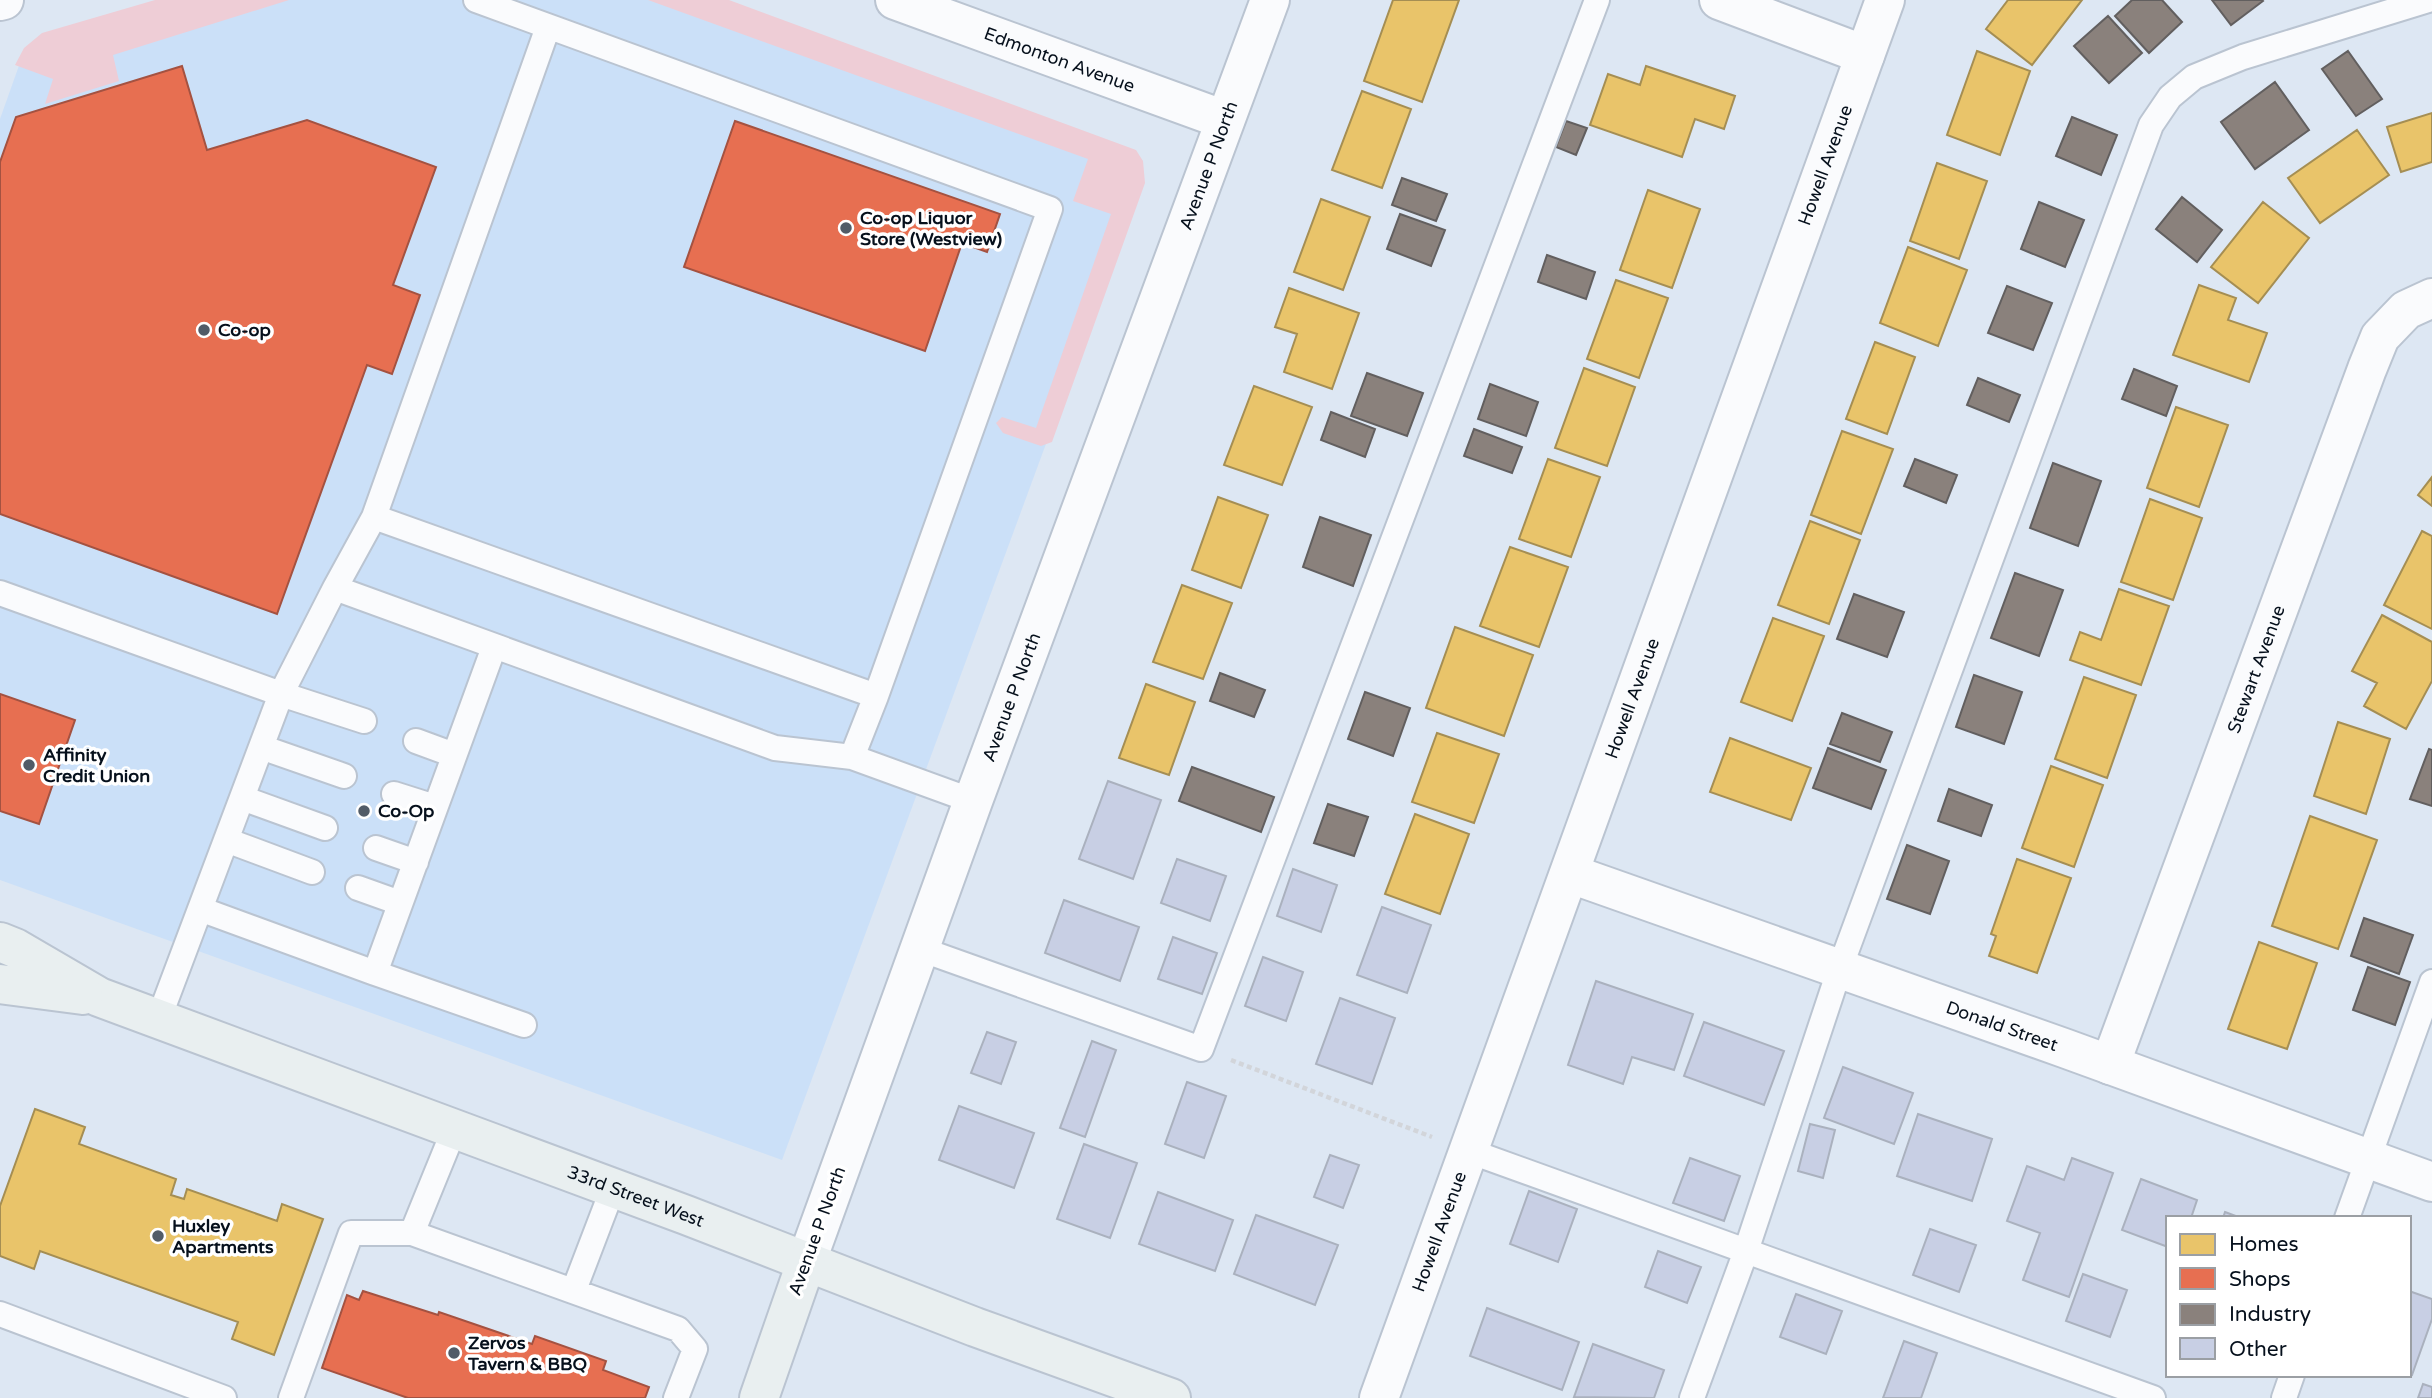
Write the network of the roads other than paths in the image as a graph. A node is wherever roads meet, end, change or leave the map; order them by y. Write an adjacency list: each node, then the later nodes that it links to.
1 (476, 0): 9 (lane)
2 (895, 0): 8 (street, Edmonton Avenue)
3 (1270, 0): 11 (street, Avenue P North)
4 (1597, 0): 39 (lane)
5 (1719, 0): 10 (street)
6 (1885, 0): 10 (street, Howell Avenue)
7 (2428, 0): 40 (lane)
8 (957, 10): 11 (street, Edmonton Avenue)
9 (548, 27): 13 (lane); 18 (lane)
10 (1865, 55): 34 (street, Howell Avenue)
11 (1225, 120): 27 (street, Avenue P North)
12 (2432, 298): 47 (street, Stewart Avenue)
13 (374, 517): 14 (lane); 18 (lane)
14 (335, 588): 16 (lane); 17 (lane)
15 (0, 593): 17 (lane)
16 (494, 647): 22 (lane); 23 (lane)
17 (281, 694): 19 (lane); 21 (lane)
18 (876, 696): 23 (lane)
19 (365, 721)
20 (416, 741): 22 (lane)
21 (261, 747): 24 (lane); 26 (lane)
22 (454, 755): 28 (lane)
23 (852, 757): 27 (lane)
24 (344, 776)
25 (394, 794): 28 (lane)
26 (242, 798): 29 (lane); 30 (lane)
27 (973, 801): 39 (street, Avenue P North)
28 (435, 807): 32 (lane)
29 (325, 828)
30 (226, 840): 33 (lane); 37 (lane)
31 (376, 848): 32 (lane)
32 (416, 862): 36 (lane)
33 (312, 872)
34 (1571, 874): 40 (street, Donald Street); 49 (street, Howell Avenue)
35 (358, 888): 36 (lane)
36 (400, 903): 41 (lane)
37 (200, 909): 41 (lane); 45 (lane)
38 (0, 942): 44 (main road, 33rd Street West)
39 (920, 949): 56 (street, Avenue P North)
40 (1840, 968): 47 (street, Donald Street); 55 (lane)
41 (374, 973): 46 (lane)
42 (2432, 982): 50 (lane)
43 (0, 985): 44 (main road, 33rd Street West)
44 (99, 997): 45 (main road, 33rd Street West)
45 (159, 1018): 48 (main road, 33rd Street West)
46 (524, 1025)
47 (2110, 1065): 50 (street, Donald Street)
48 (454, 1130): 52 (main road, 33rd Street West); 54 (lane)
49 (1469, 1151): 55 (lane); 65 (street, Howell Avenue)
50 (2368, 1158): 51 (street, Donald Street); 53 (lane)
51 (2432, 1182)
52 (613, 1188): 56 (main road, 33rd Street West); 57 (lane)
53 (2348, 1216)
54 (412, 1233): 57 (lane); 61 (lane)
55 (1746, 1251): 66 (lane); 67 (lane)
56 (806, 1263): 63 (main road, Avenue P North); 64 (main road, 33rd Street West)
57 (574, 1290): 62 (lane)
58 (0, 1314): 60 (lane)
59 (2291, 1377): 68 (lane)
60 (224, 1398)
61 (291, 1398)
62 (676, 1398)
63 (759, 1398)
64 (1171, 1398)
65 (1379, 1398)
66 (1692, 1398)
67 (2152, 1398)
68 (2284, 1398)

